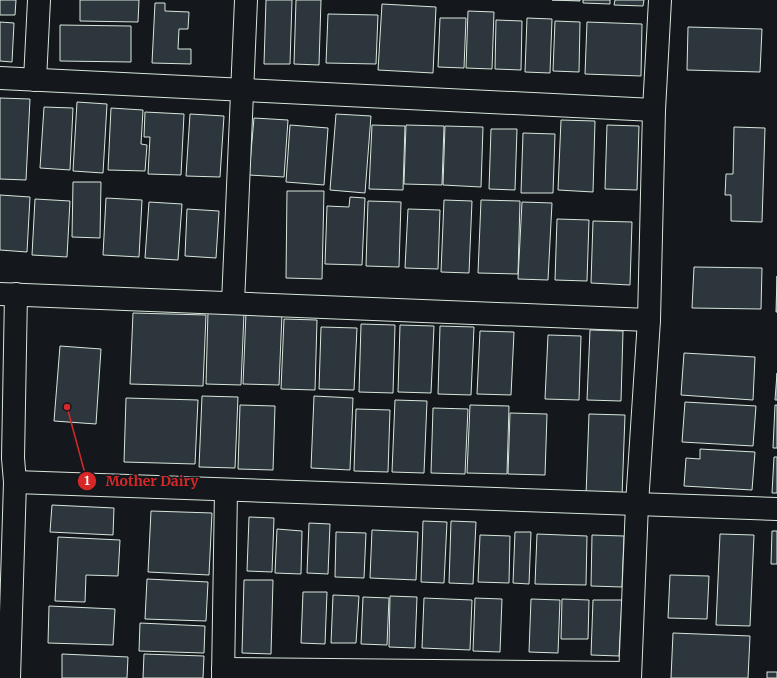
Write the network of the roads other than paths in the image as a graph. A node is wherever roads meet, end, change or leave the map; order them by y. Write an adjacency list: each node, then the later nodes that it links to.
1 (39, 0): 5 (street)
2 (246, 0): 6 (street)
3 (660, 0): 7 (street)
4 (0, 78): 5 (street)
5 (35, 80): 6 (street)
6 (242, 90): 7 (street); 9 (street)
7 (654, 110): 10 (street)
8 (8, 294): 9 (street); 11 (street)
9 (233, 303): 10 (street)
10 (649, 320): 13 (street)
11 (15, 482): 12 (street); 18 (street)
12 (226, 490): 13 (street); 15 (street)
13 (637, 504): 14 (street); 17 (street)
14 (777, 509)
15 (223, 673): 16 (street)
16 (453, 674): 17 (street)
17 (630, 675)
18 (9, 678)

